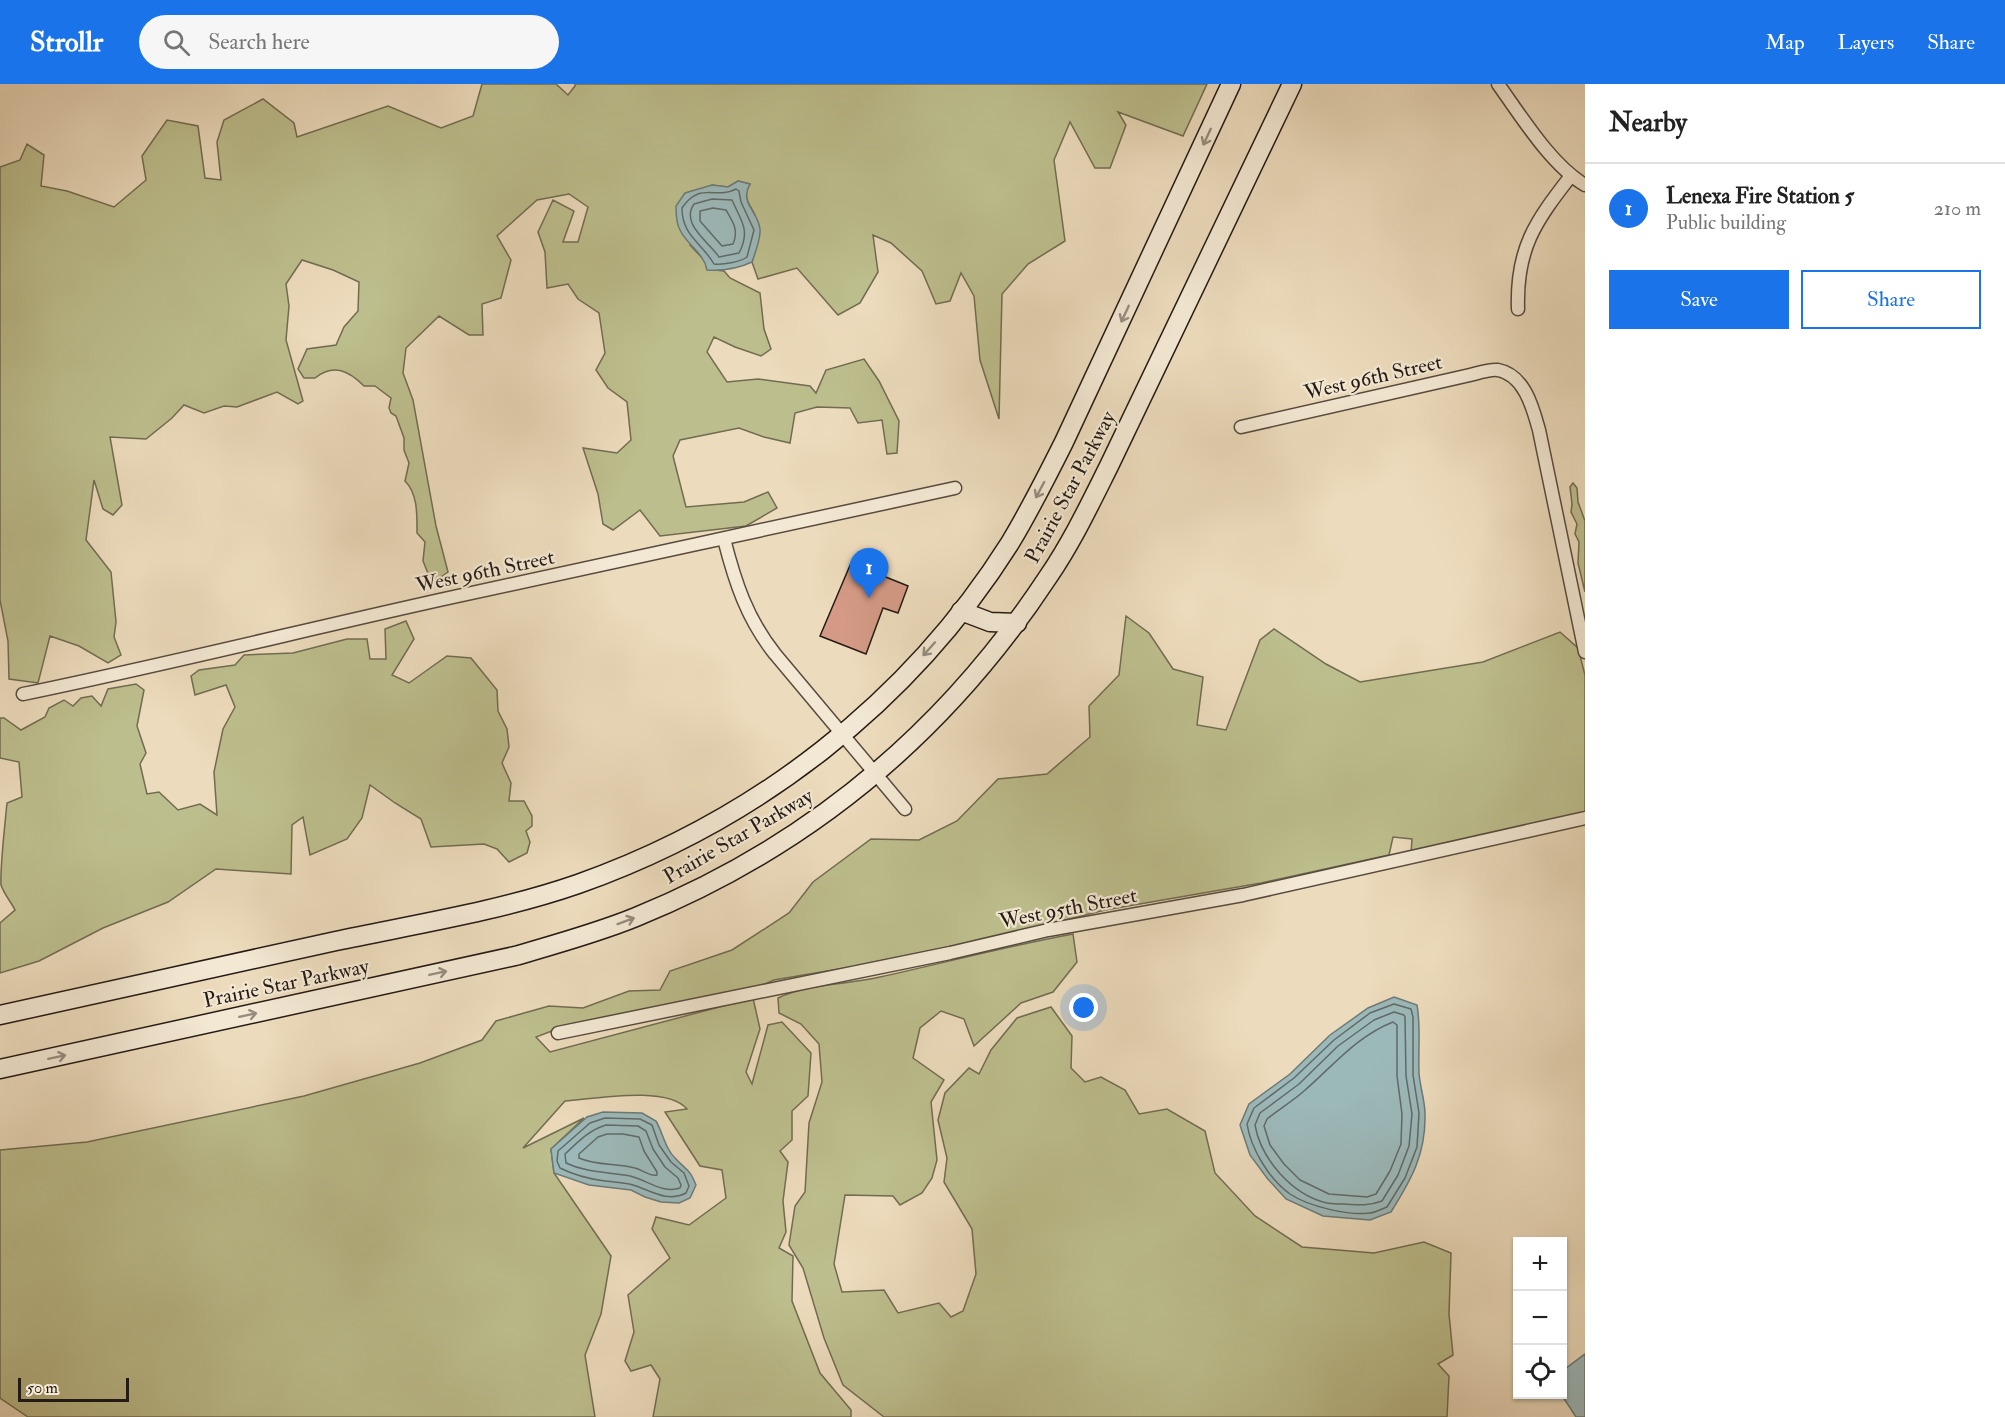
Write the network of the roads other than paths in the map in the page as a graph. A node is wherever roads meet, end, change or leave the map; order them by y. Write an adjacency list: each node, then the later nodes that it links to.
1 (1231, 84): 10 (main road, Prairie Star Parkway, one-way to 10)
2 (1292, 84): 11 (main road, Prairie Star Parkway)
3 (1498, 84): 4 (street)
4 (1570, 177): 5 (street); 6 (street)
5 (1585, 185)
6 (1518, 309)
7 (1241, 427): 12 (street, West 96th Street)
8 (955, 488): 9 (street, West 96th Street)
9 (724, 539): 13 (street, West 96th Street); 14 (street)
10 (961, 611): 11 (main road); 14 (main road, Prairie Star Parkway, one-way to 14)
11 (1017, 623): 15 (main road, Prairie Star Parkway)
12 (1585, 652)
13 (23, 694)
14 (842, 735): 15 (street); 18 (main road, Prairie Star Parkway)
15 (876, 775): 16 (street); 20 (main road, Prairie Star Parkway, one-way to 15)
16 (905, 809)
17 (1585, 818): 19 (street, West 95th Street)
18 (0, 1015)
19 (558, 1033)
20 (0, 1069)

